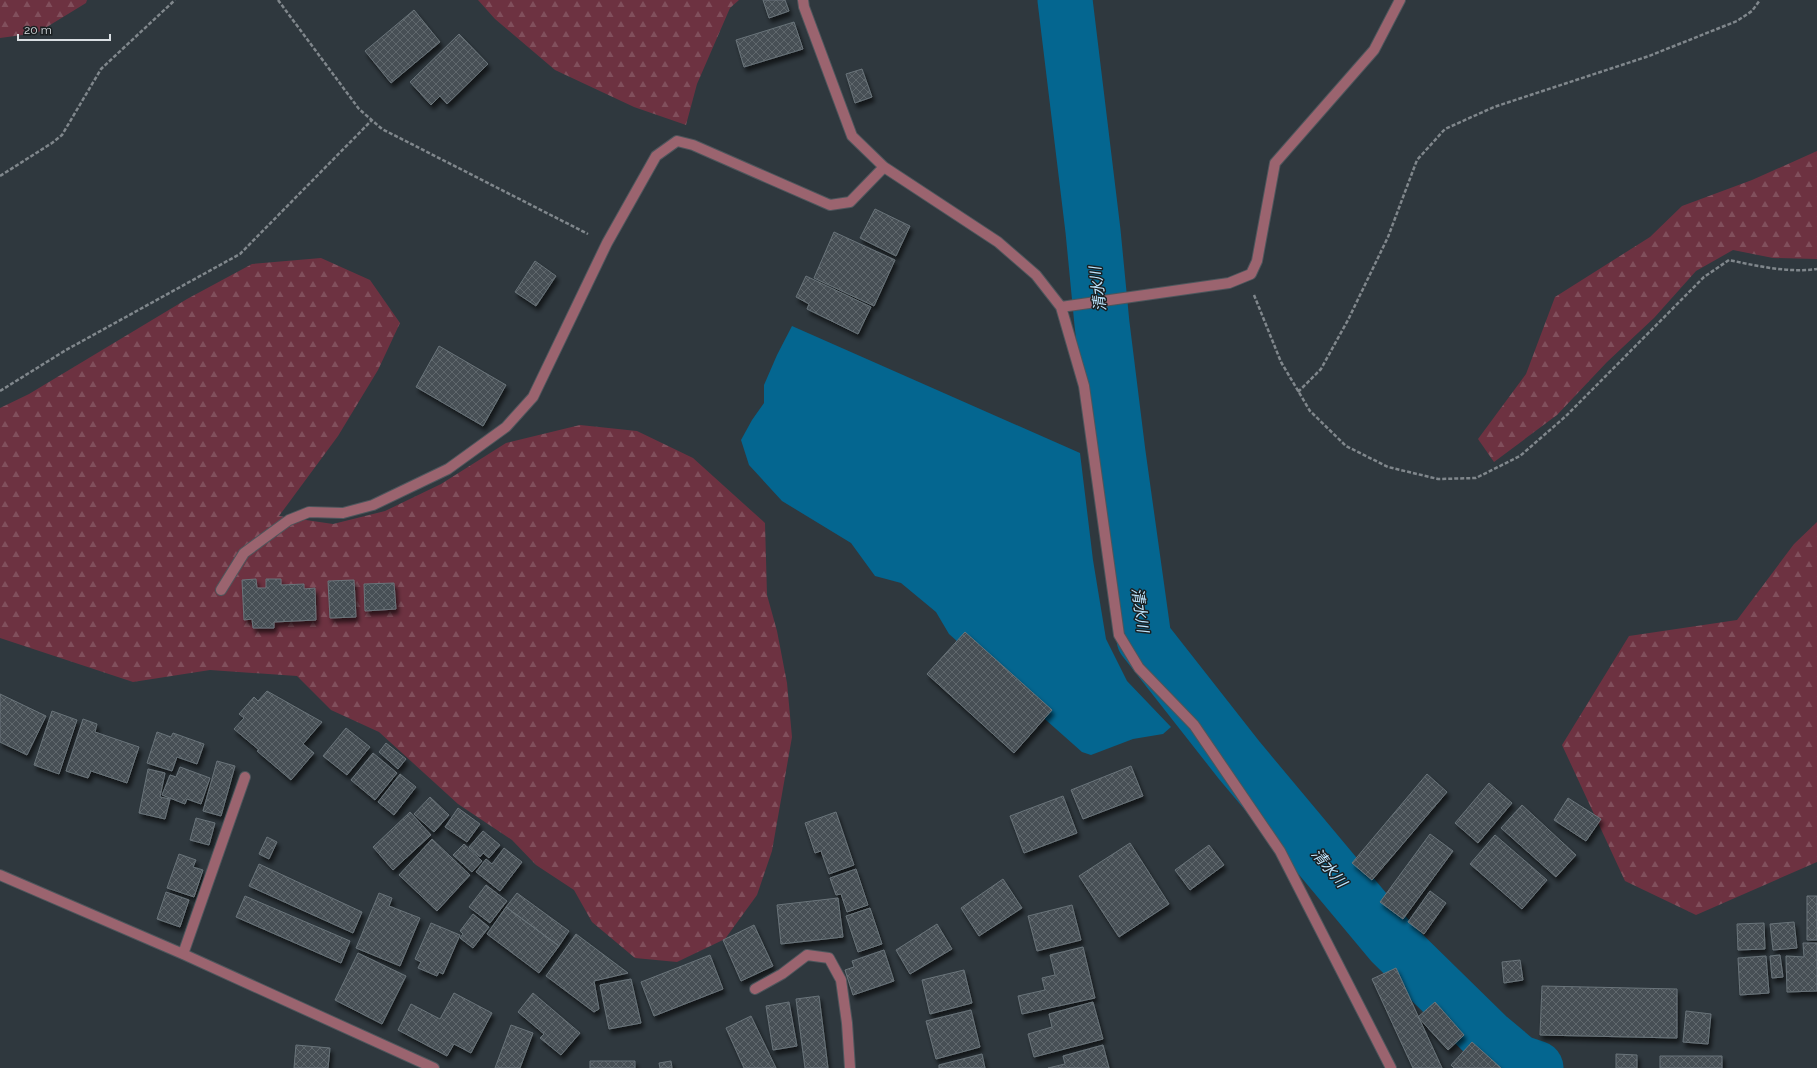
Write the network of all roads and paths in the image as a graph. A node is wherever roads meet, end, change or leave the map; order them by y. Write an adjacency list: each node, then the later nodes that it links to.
1 (175, 0): 8 (path)
2 (278, 0): 6 (path)
3 (803, 0): 7 (street)
4 (1400, 0): 11 (street)
5 (1760, 0): 14 (path)
6 (371, 122): 9 (path); 13 (path)
7 (884, 167): 9 (street); 12 (street)
8 (0, 176)
9 (607, 243): 15 (street)
10 (1817, 269): 14 (path)
11 (1244, 277): 12 (street); 14 (path)
12 (1061, 307): 22 (street)
13 (0, 391)
14 (1298, 392)
15 (221, 590)
16 (245, 777): 18 (street)
17 (0, 875): 18 (street)
18 (183, 954): 20 (street)
19 (755, 989): 21 (street)
20 (434, 1068)
21 (850, 1068)
22 (1391, 1068)

